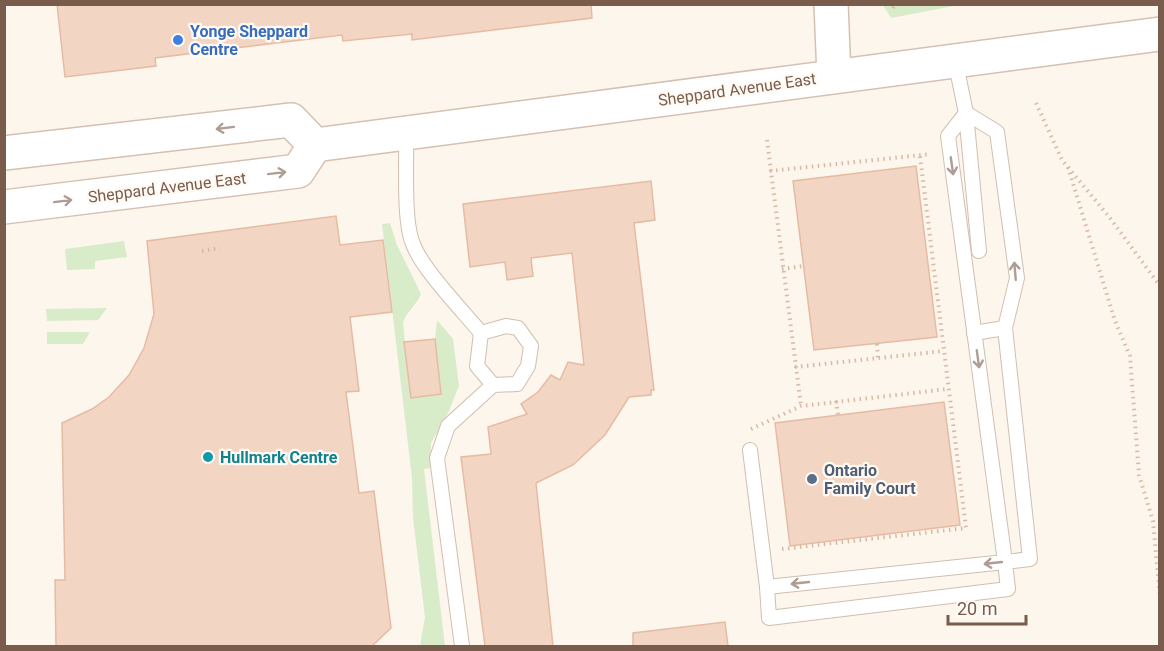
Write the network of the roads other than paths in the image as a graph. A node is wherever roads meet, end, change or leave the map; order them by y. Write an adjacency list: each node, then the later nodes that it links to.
1 (831, 4): 4 (main road)
2 (1160, 34): 3 (main road, Sheppard Avenue East)
3 (956, 60): 4 (main road, Sheppard Avenue East); 5 (lane)
4 (834, 76): 6 (main road, Sheppard Avenue East)
5 (966, 113): 10 (lane); 11 (lane, one-way to 5); 13 (lane, one-way to 13)
6 (406, 133): 7 (main road, Sheppard Avenue East); 12 (lane)
7 (315, 145): 8 (main road, one-way to 8); 9 (main road, Sheppard Avenue East, one-way to 7)
8 (4, 153)
9 (4, 207)
10 (979, 251)
11 (1005, 328): 13 (lane); 16 (lane)
12 (481, 333): 14 (lane); 14 (lane)
13 (974, 333): 16 (lane, one-way to 16)
14 (493, 385): 18 (lane)
15 (750, 450): 17 (lane)
16 (1005, 562): 17 (lane, one-way to 17); 17 (lane)
17 (767, 587)
18 (462, 646)

